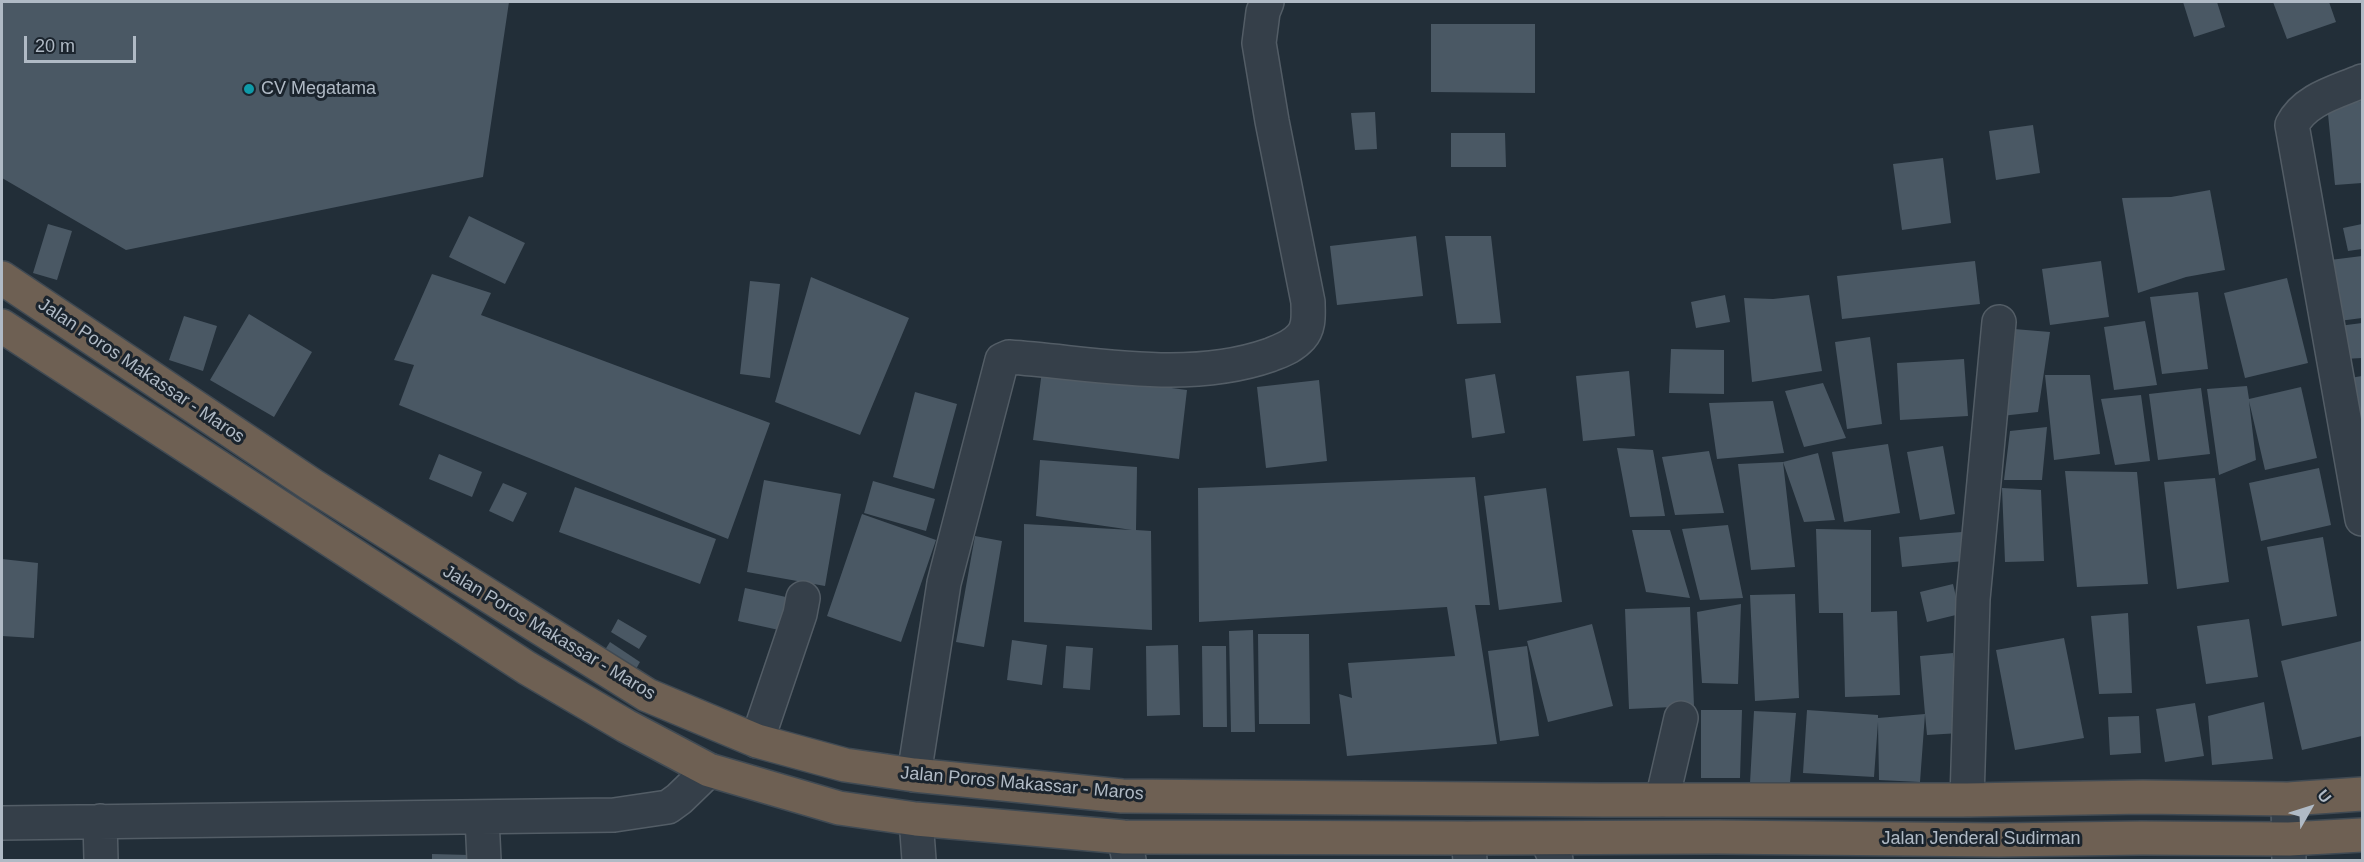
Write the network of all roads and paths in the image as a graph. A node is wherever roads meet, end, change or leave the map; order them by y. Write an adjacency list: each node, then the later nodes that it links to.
1 (1267, 2): 11 (street)
2 (2362, 81): 6 (street)
3 (2, 278): 9 (highway, Jalan Poros Makassar - Maros)
4 (1999, 322): 16 (street)
5 (2, 326): 10 (highway, Jalan Poros Makassar - Maros)
6 (2362, 519)
7 (803, 598): 9 (street)
8 (1681, 718): 15 (street)
9 (757, 741): 11 (highway, Jalan Poros Makassar - Maros)
10 (710, 770): 17 (street); 18 (highway, Jalan Poros Makassar - Maros)
11 (914, 775): 15 (highway, Jalan Poros Makassar - Maros)
12 (2362, 794): 14 (highway)
13 (2143, 797): 14 (highway); 16 (highway); 23 (highway)
14 (2288, 799): 28 (street)
15 (1662, 800): 16 (highway)
16 (1967, 800)
17 (482, 818): 19 (street); 30 (street)
18 (916, 819): 24 (highway, Jalan Poros Makassar - Maros); 31 (street)
19 (100, 821): 20 (street); 29 (street)
20 (2, 823)
21 (2362, 835): 28 (highway, Jalan Jenderal Sudirman)
22 (1599, 838): 26 (highway, Jalan Poros Makassar - Maros); 27 (highway, Jalan Jenderal Sudirman)
23 (2142, 838): 27 (highway, Jalan Jenderal Sudirman); 28 (highway, Jalan Jenderal Sudirman)
24 (1126, 849): 25 (highway, Jalan Poros Makassar - Maros)
25 (1469, 849): 26 (highway, Jalan Poros Makassar - Maros)
26 (1551, 849)
27 (1997, 850)
28 (2289, 850)
29 (101, 861)
30 (484, 861)
31 (919, 861)

